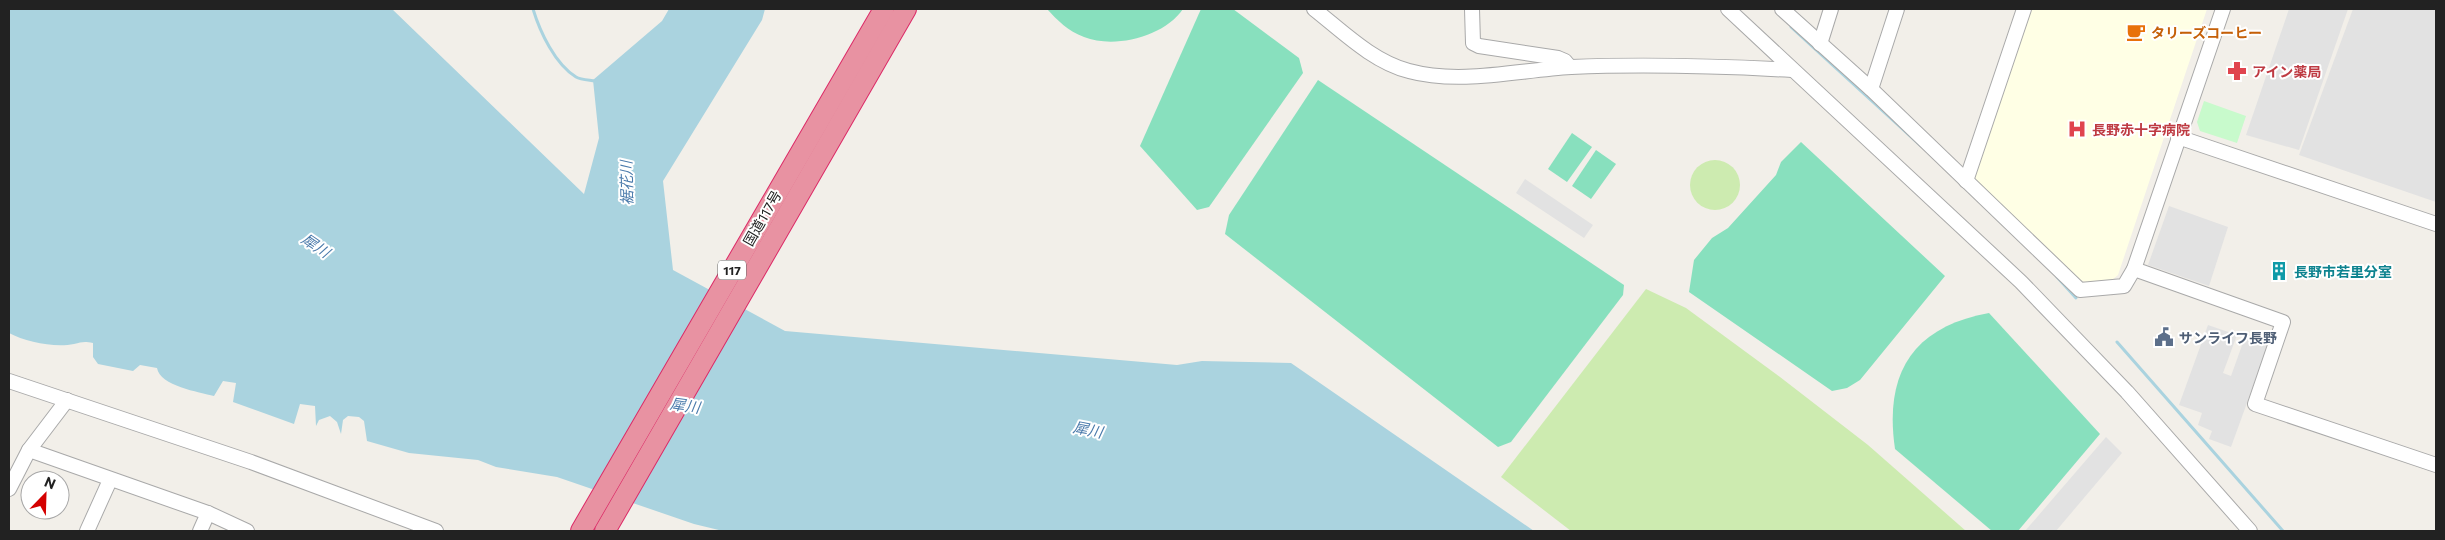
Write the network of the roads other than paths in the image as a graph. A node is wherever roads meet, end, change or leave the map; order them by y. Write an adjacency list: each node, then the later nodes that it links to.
1 (884, 9): 31 (highway, 国道117号 / 117)
2 (906, 9): 32 (highway, 国道117号 / 117)
3 (1314, 9): 12 (street)
4 (1472, 9): 12 (street)
5 (1728, 9): 13 (street)
6 (1782, 9): 11 (street)
7 (1831, 9): 11 (street)
8 (1897, 9): 14 (street)
9 (2024, 9): 16 (street)
10 (2223, 9): 15 (street)
11 (1820, 44): 14 (street)
12 (1570, 67): 13 (street)
13 (1792, 70): 33 (street)
14 (1871, 89): 16 (street)
15 (2178, 137): 17 (street); 18 (street)
16 (1966, 181): 18 (street)
17 (2436, 224)
18 (2134, 269): 22 (street)
19 (9, 381): 20 (street)
20 (67, 400): 21 (street); 26 (street)
21 (29, 450): 23 (street); 24 (street)
22 (2436, 465)
23 (110, 480): 25 (street); 27 (street)
24 (9, 489)
25 (208, 513): 28 (street); 29 (street)
26 (411, 528): 30 (street)
27 (87, 531)
28 (200, 531)
29 (247, 531)
30 (436, 531)
31 (581, 531)
32 (605, 531)
33 (2250, 531)

